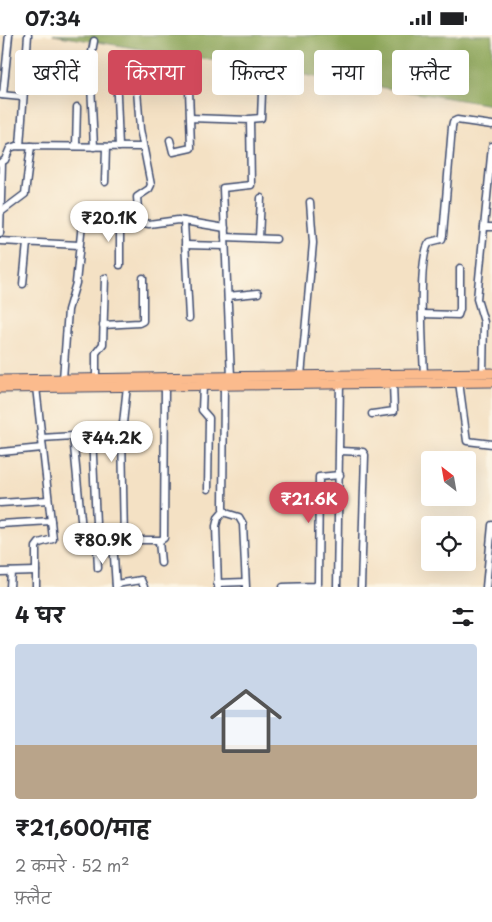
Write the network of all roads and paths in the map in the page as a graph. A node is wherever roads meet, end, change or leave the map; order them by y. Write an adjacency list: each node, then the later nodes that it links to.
1 (9, 35): 4 (street)
2 (28, 35): 9 (street)
3 (94, 41): 19 (street)
4 (2, 95): 9 (street)
5 (117, 95): 21 (street)
6 (138, 95): 22 (street)
7 (189, 95): 11 (street)
8 (262, 95): 12 (street)
9 (22, 97): 15 (street)
10 (76, 107): 17 (street)
11 (190, 118): 12 (street); 14 (street)
12 (249, 119): 33 (street)
13 (492, 125): 50 (street)
14 (170, 140)
15 (20, 146): 16 (street); 23 (street)
16 (31, 146): 17 (street); 27 (street)
17 (76, 146): 19 (street)
18 (492, 146): 31 (street)
19 (94, 147): 20 (street)
20 (106, 147): 21 (street); 24 (street)
21 (119, 147): 22 (street)
22 (142, 147): 29 (street)
23 (1, 162): 27 (street)
24 (105, 182)
25 (260, 197): 36 (street)
26 (310, 202): 55 (street)
27 (1, 212): 34 (street)
28 (120, 220): 29 (street); 40 (street); 43 (street)
29 (139, 221): 30 (street)
30 (184, 221): 33 (street); 41 (street)
31 (484, 227): 32 (street); 53 (street)
32 (492, 227)
33 (225, 228): 35 (street)
34 (0, 233)
35 (225, 237): 36 (street); 42 (street)
36 (258, 238): 37 (street)
37 (276, 239)
38 (0, 241): 39 (street)
39 (27, 243): 40 (street); 47 (street)
40 (79, 245): 57 (street)
41 (185, 245): 42 (street); 51 (street)
42 (225, 245): 49 (street)
43 (120, 265)
44 (460, 268): 50 (street)
45 (105, 278): 52 (street)
46 (143, 278): 52 (street)
47 (23, 284)
48 (258, 293): 49 (street)
49 (228, 295): 56 (street)
50 (422, 314): 54 (street)
51 (189, 318)
52 (103, 325): 58 (street)
53 (488, 373): 54 (highway)
54 (424, 375): 59 (highway)
55 (301, 376): 56 (highway); 59 (highway)
56 (231, 377): 58 (highway)
57 (63, 379): 58 (highway); 60 (highway)
58 (96, 379)
59 (340, 379): 63 (highway); 66 (highway); 77 (street)
60 (0, 380)
61 (460, 382): 62 (highway); 63 (highway); 75 (street)
62 (492, 382)
63 (393, 383): 70 (street)
64 (165, 385): 65 (highway); 67 (highway); 90 (street)
65 (203, 385): 66 (highway); 80 (street)
66 (224, 385): 83 (street)
67 (127, 386): 68 (highway); 71 (street)
68 (36, 387): 69 (highway); 74 (street)
69 (0, 388)
70 (372, 414)
71 (122, 433): 72 (street); 89 (street)
72 (92, 435): 73 (street); 87 (street)
73 (73, 436): 74 (street); 87 (street)
74 (41, 438): 76 (street)
75 (492, 444)
76 (42, 447): 78 (street); 81 (street)
77 (340, 451): 79 (street); 105 (street)
78 (1, 453)
79 (340, 475): 103 (street); 104 (street)
80 (208, 489)
81 (48, 500): 82 (street); 84 (street)
82 (0, 503)
83 (224, 511): 97 (street); 98 (street)
84 (51, 521): 85 (street); 93 (street)
85 (0, 524)
86 (492, 525): 96 (street)
87 (96, 540): 88 (street); 92 (street)
88 (113, 541): 89 (street); 99 (street)
89 (124, 541): 90 (street)
90 (159, 541): 91 (street)
91 (161, 563)
92 (98, 568)
93 (36, 571): 94 (street); 101 (street)
94 (10, 572): 95 (street); 100 (street)
95 (0, 573)
96 (490, 574): 106 (street)
97 (246, 584): 98 (street)
98 (218, 585)
99 (116, 586): 102 (street)
100 (10, 587)
101 (36, 587)
102 (144, 587)
103 (284, 587)
104 (337, 587)
105 (361, 587)
106 (486, 587)

